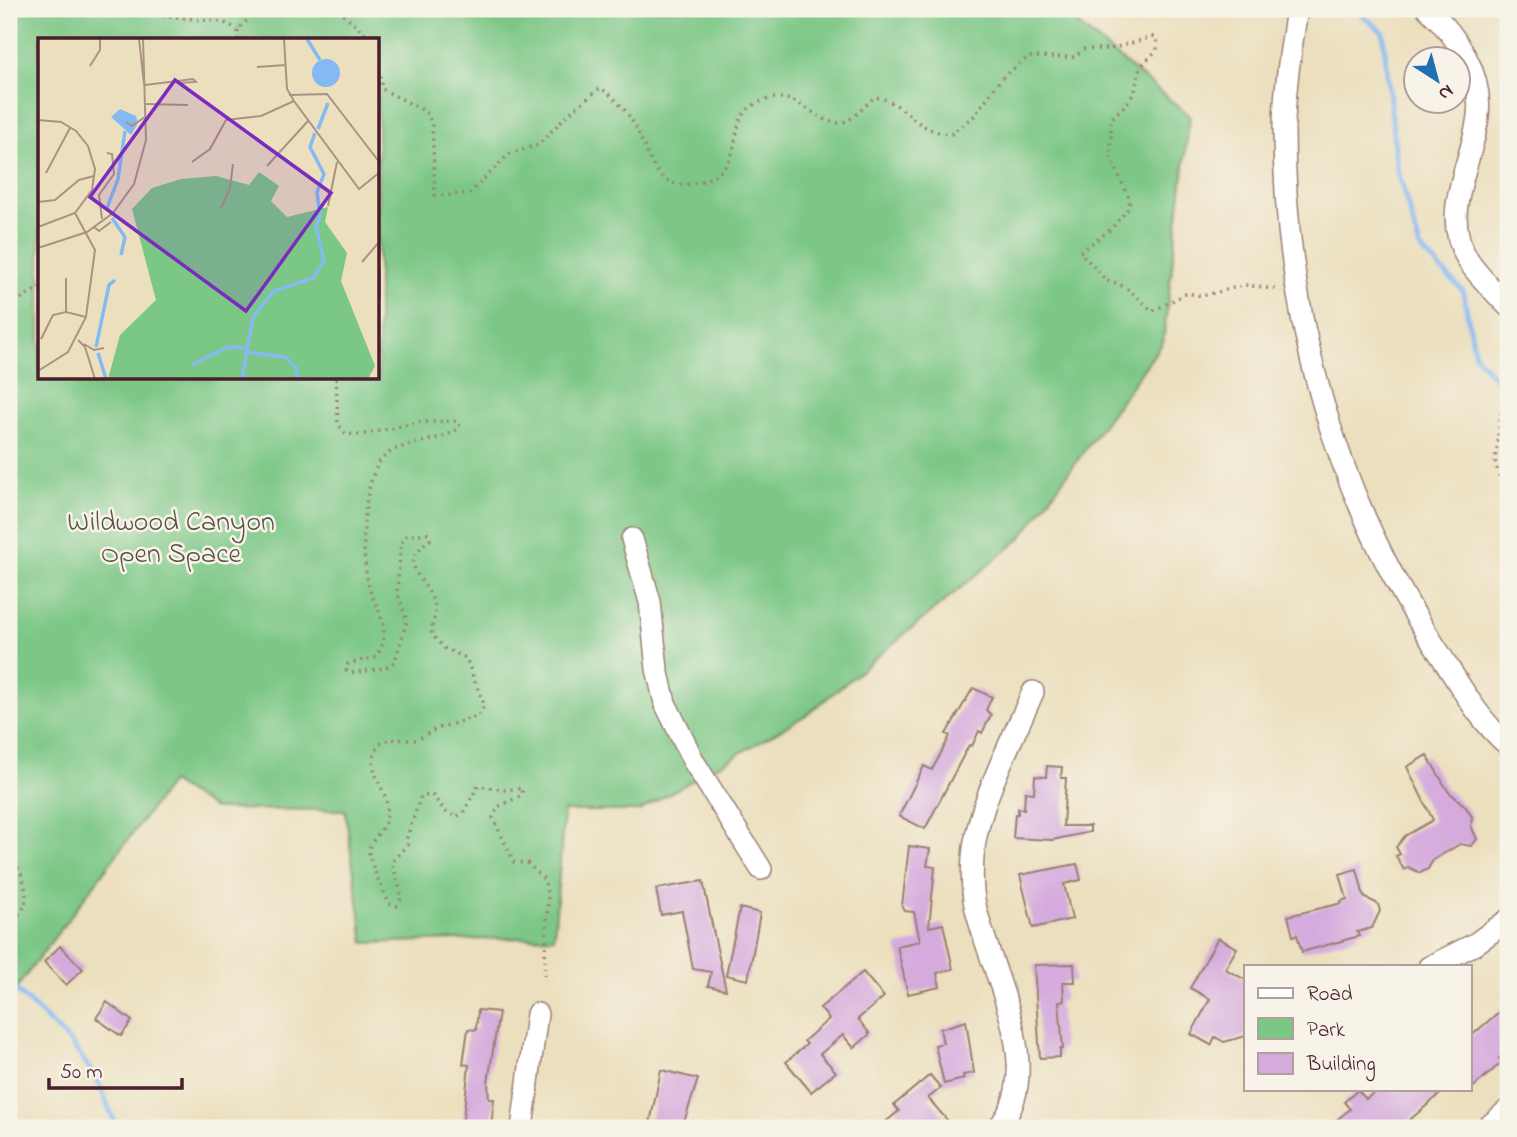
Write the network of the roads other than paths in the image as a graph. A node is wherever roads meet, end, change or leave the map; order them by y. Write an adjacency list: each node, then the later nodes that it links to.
1 (1297, 9): 6 (street)
2 (1428, 9): 3 (street)
3 (1508, 306)
4 (632, 539): 7 (street)
5 (1033, 692): 13 (street)
6 (1508, 746)
7 (761, 869)
8 (1508, 920): 9 (street)
9 (1433, 965)
10 (537, 1014): 12 (street)
11 (1508, 1110): 14 (street)
12 (522, 1128)
13 (998, 1128)
14 (1487, 1128)

